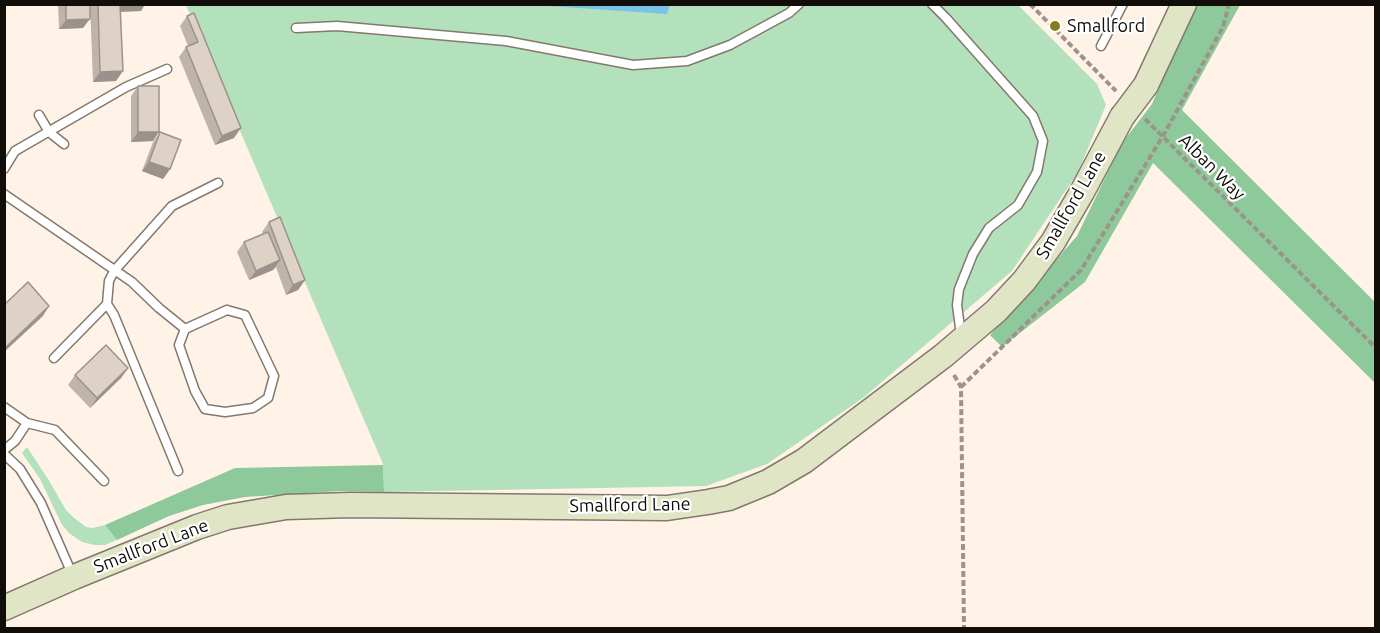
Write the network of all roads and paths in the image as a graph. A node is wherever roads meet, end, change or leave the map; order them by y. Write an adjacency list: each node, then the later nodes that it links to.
1 (799, 4): 7 (lane)
2 (932, 4): 21 (lane)
3 (1030, 4): 10 (path, Alban Way)
4 (1123, 4): 8 (lane)
5 (1184, 4): 10 (street, Smallford Lane, bridge)
6 (1229, 4): 13 (path)
7 (296, 28)
8 (1101, 46)
9 (167, 69): 12 (lane)
10 (1128, 109): 13 (path, Alban Way); 21 (street, Smallford Lane)
11 (39, 115): 12 (lane)
12 (49, 132): 14 (lane); 15 (lane)
13 (1163, 136): 22 (path, Alban Way); 31 (path)
14 (64, 144)
15 (4, 169)
16 (218, 183): 18 (lane)
17 (4, 194): 18 (lane)
18 (114, 271): 19 (lane); 20 (lane)
19 (107, 304): 23 (lane); 27 (lane)
20 (185, 329): 20 (lane)
21 (962, 342): 29 (street, Smallford Lane)
22 (1376, 348)
23 (54, 358)
24 (4, 407): 25 (lane)
25 (27, 423): 26 (lane); 28 (lane)
26 (4, 452): 29 (lane)
27 (178, 471)
28 (104, 481)
29 (74, 577): 30 (street, Smallford Lane)
30 (4, 608)
31 (964, 628)

